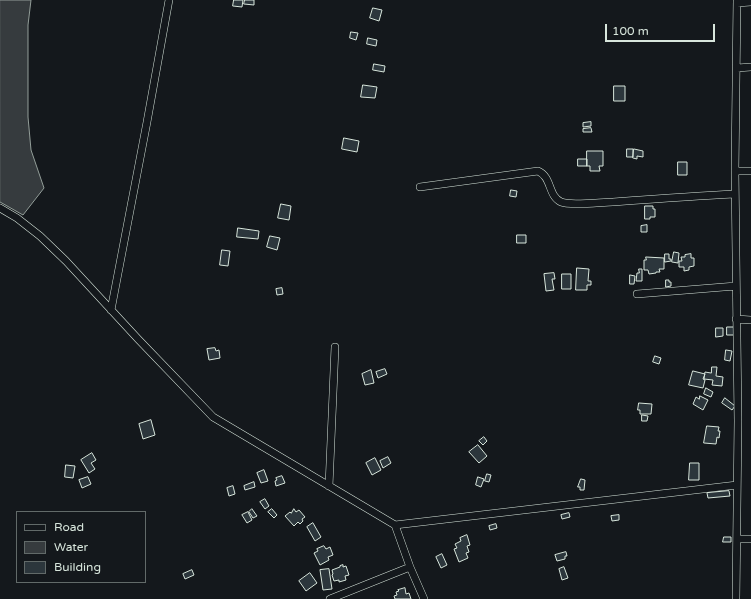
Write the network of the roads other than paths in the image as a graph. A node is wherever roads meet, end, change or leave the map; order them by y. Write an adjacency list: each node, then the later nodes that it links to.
1 (169, 0): 13 (street)
2 (737, 2): 3 (street); 5 (street)
3 (751, 2)
4 (751, 67): 5 (street)
5 (737, 68): 6 (street)
6 (735, 171): 7 (street); 9 (street)
7 (751, 171)
8 (420, 187): 9 (street)
9 (736, 194): 11 (street)
10 (0, 208): 13 (street)
11 (736, 286): 12 (street); 14 (street)
12 (636, 294)
13 (111, 310): 18 (street)
14 (736, 319): 15 (street); 17 (street)
15 (751, 320)
16 (335, 347): 18 (street)
17 (737, 485): 19 (street); 20 (street)
18 (329, 486): 19 (street)
19 (395, 525): 22 (street)
20 (737, 539): 21 (street); 25 (street)
21 (751, 539)
22 (410, 567): 23 (street); 24 (street)
23 (330, 599)
24 (424, 599)
25 (736, 599)

